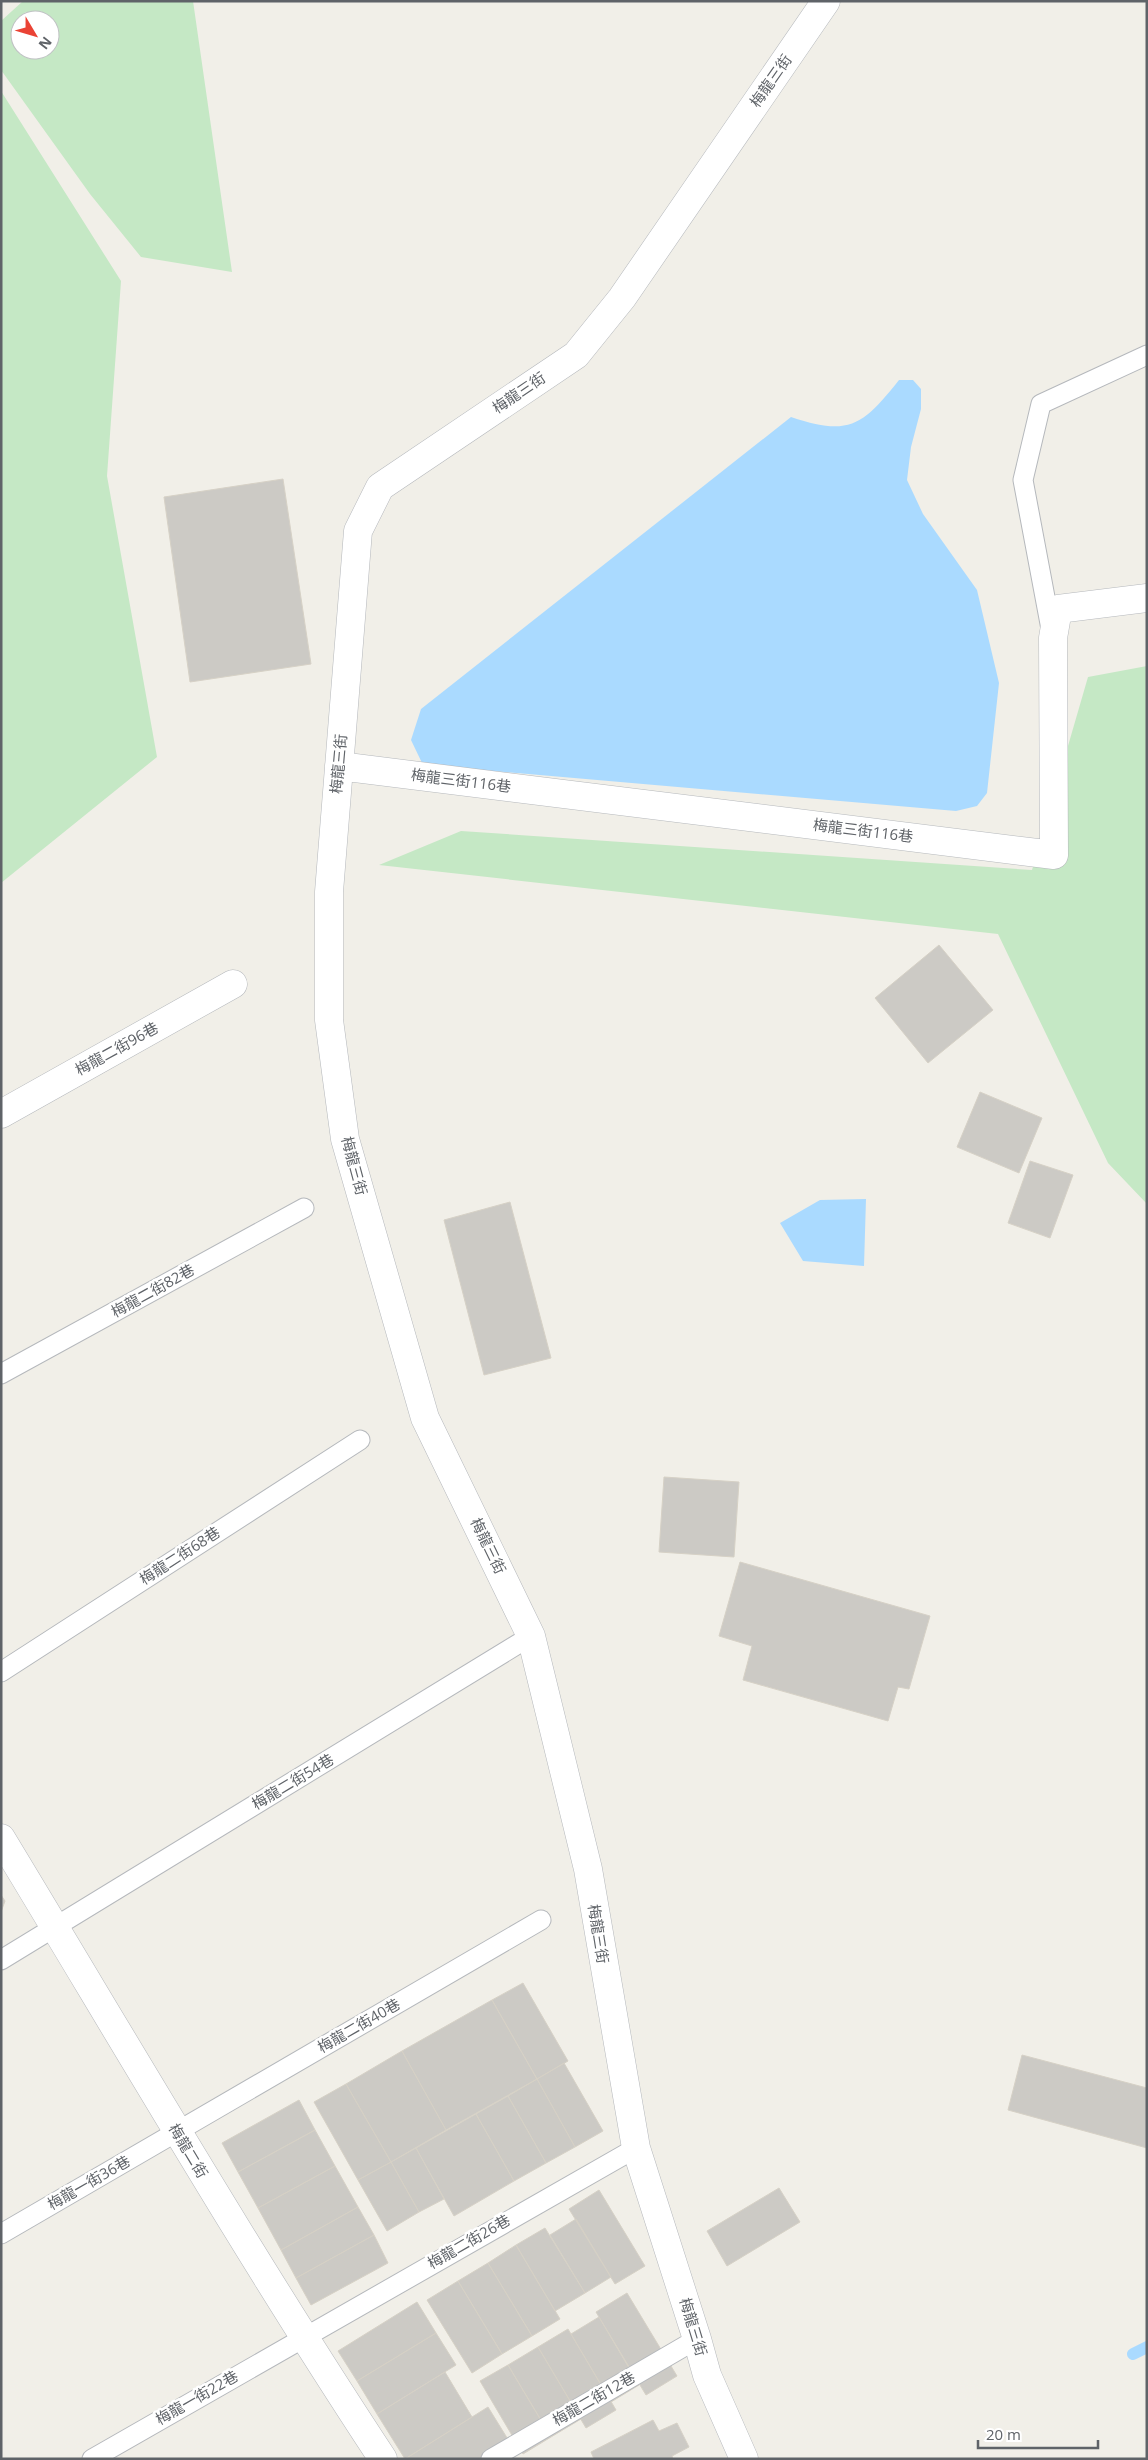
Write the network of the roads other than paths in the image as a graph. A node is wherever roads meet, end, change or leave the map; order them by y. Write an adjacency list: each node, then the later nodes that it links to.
1 (826, 1): 5 (street, 梅龍三街)
2 (1147, 355): 4 (lane)
3 (1147, 598): 4 (street, 梅龍三街116巷)
4 (1053, 638): 5 (street, 梅龍三街116巷)
5 (339, 766): 11 (street, 梅龍三街)
6 (233, 984): 7 (street, 梅龍二街96巷)
7 (1, 1114)
8 (304, 1208): 9 (lane, 梅龍二街82巷)
9 (1, 1374)
10 (360, 1440): 12 (lane, 梅龍二街68巷)
11 (531, 1636): 15 (lane, 梅龍二街54巷); 18 (street, 梅龍三街)
12 (1, 1672)
13 (1, 1838): 15 (street, 梅龍二街)
14 (541, 1920): 17 (lane, 梅龍二街40巷)
15 (55, 1927): 16 (lane, 梅龍二街54巷); 17 (street, 梅龍二街)
16 (1, 1960)
17 (177, 2132): 19 (lane, 梅龍一街36巷); 20 (street, 梅龍二街)
18 (636, 2148): 20 (lane, 梅龍二街26巷); 21 (street, 梅龍三街)
19 (1, 2234)
20 (303, 2337): 22 (lane, 梅龍一街22巷); 23 (street, 梅龍二街)
21 (697, 2339): 24 (lane, 梅龍二街12巷); 25 (street, 梅龍三街)
22 (92, 2459)
23 (383, 2459)
24 (491, 2459)
25 (744, 2459)

